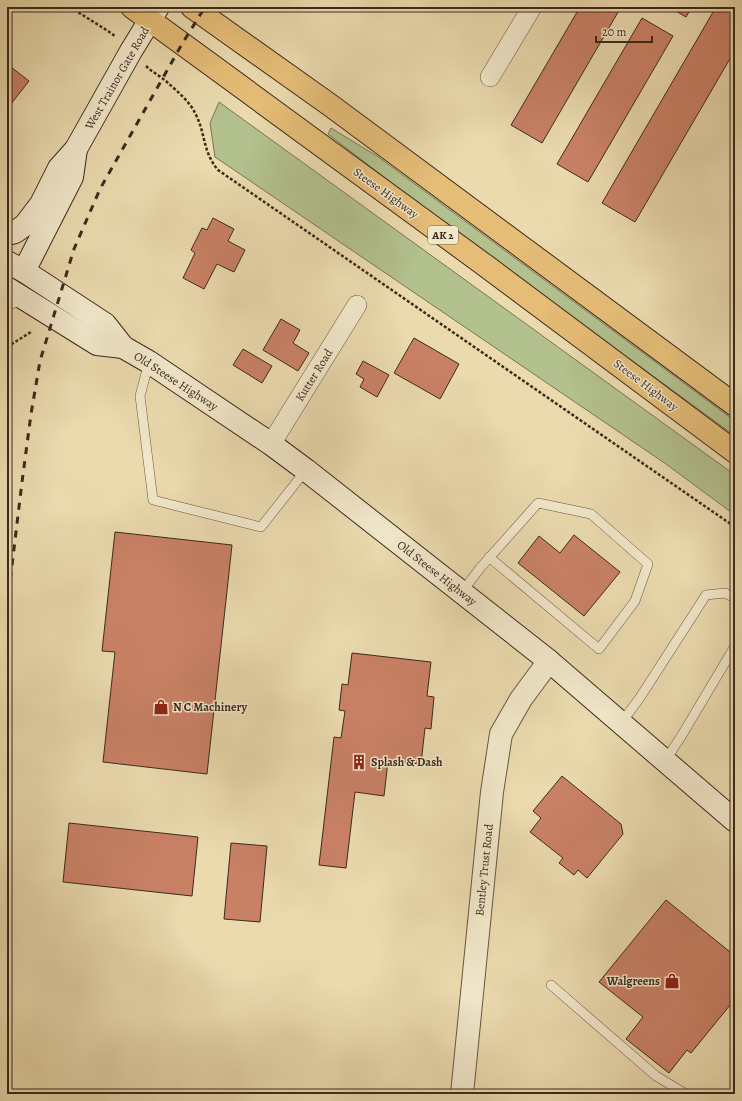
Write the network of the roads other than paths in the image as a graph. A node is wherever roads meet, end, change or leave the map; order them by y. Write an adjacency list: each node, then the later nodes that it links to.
1 (132, 7): 4 (highway, Steese Highway / AK 2)
2 (192, 7): 14 (highway)
3 (532, 7): 5 (street)
4 (154, 13): 6 (main road, West Trainor Gate Road); 16 (highway, Steese Highway / AK 2)
5 (490, 77)
6 (76, 149): 7 (main road, West Trainor Gate Road); 8 (main road, West Trainor Gate Road)
7 (7, 234)
8 (13, 269): 12 (main road, Old Steese Highway)
9 (7, 288): 10 (main road, Old Steese Highway)
10 (16, 302): 12 (main road, Old Steese Highway)
11 (357, 305): 15 (street, Kutter Road)
12 (123, 347): 13 (main road, Old Steese Highway)
13 (149, 362): 15 (main road, Old Steese Highway); 17 (lane)
14 (735, 405)
15 (271, 444): 17 (main road, Old Steese Highway)
16 (735, 452)
17 (306, 470): 19 (main road, Old Steese Highway)
18 (489, 557): 18 (lane); 19 (lane)
19 (462, 592): 22 (main road, Old Steese Highway)
20 (735, 598): 23 (lane)
21 (735, 646): 24 (lane)
22 (550, 661): 23 (main road, Old Steese Highway); 27 (main road, Bentley Trust Road)
23 (621, 723): 24 (main road, Old Steese Highway)
24 (665, 761): 25 (main road, Old Steese Highway)
25 (735, 821)
26 (551, 985): 28 (lane)
27 (462, 1094)
28 (686, 1094)

